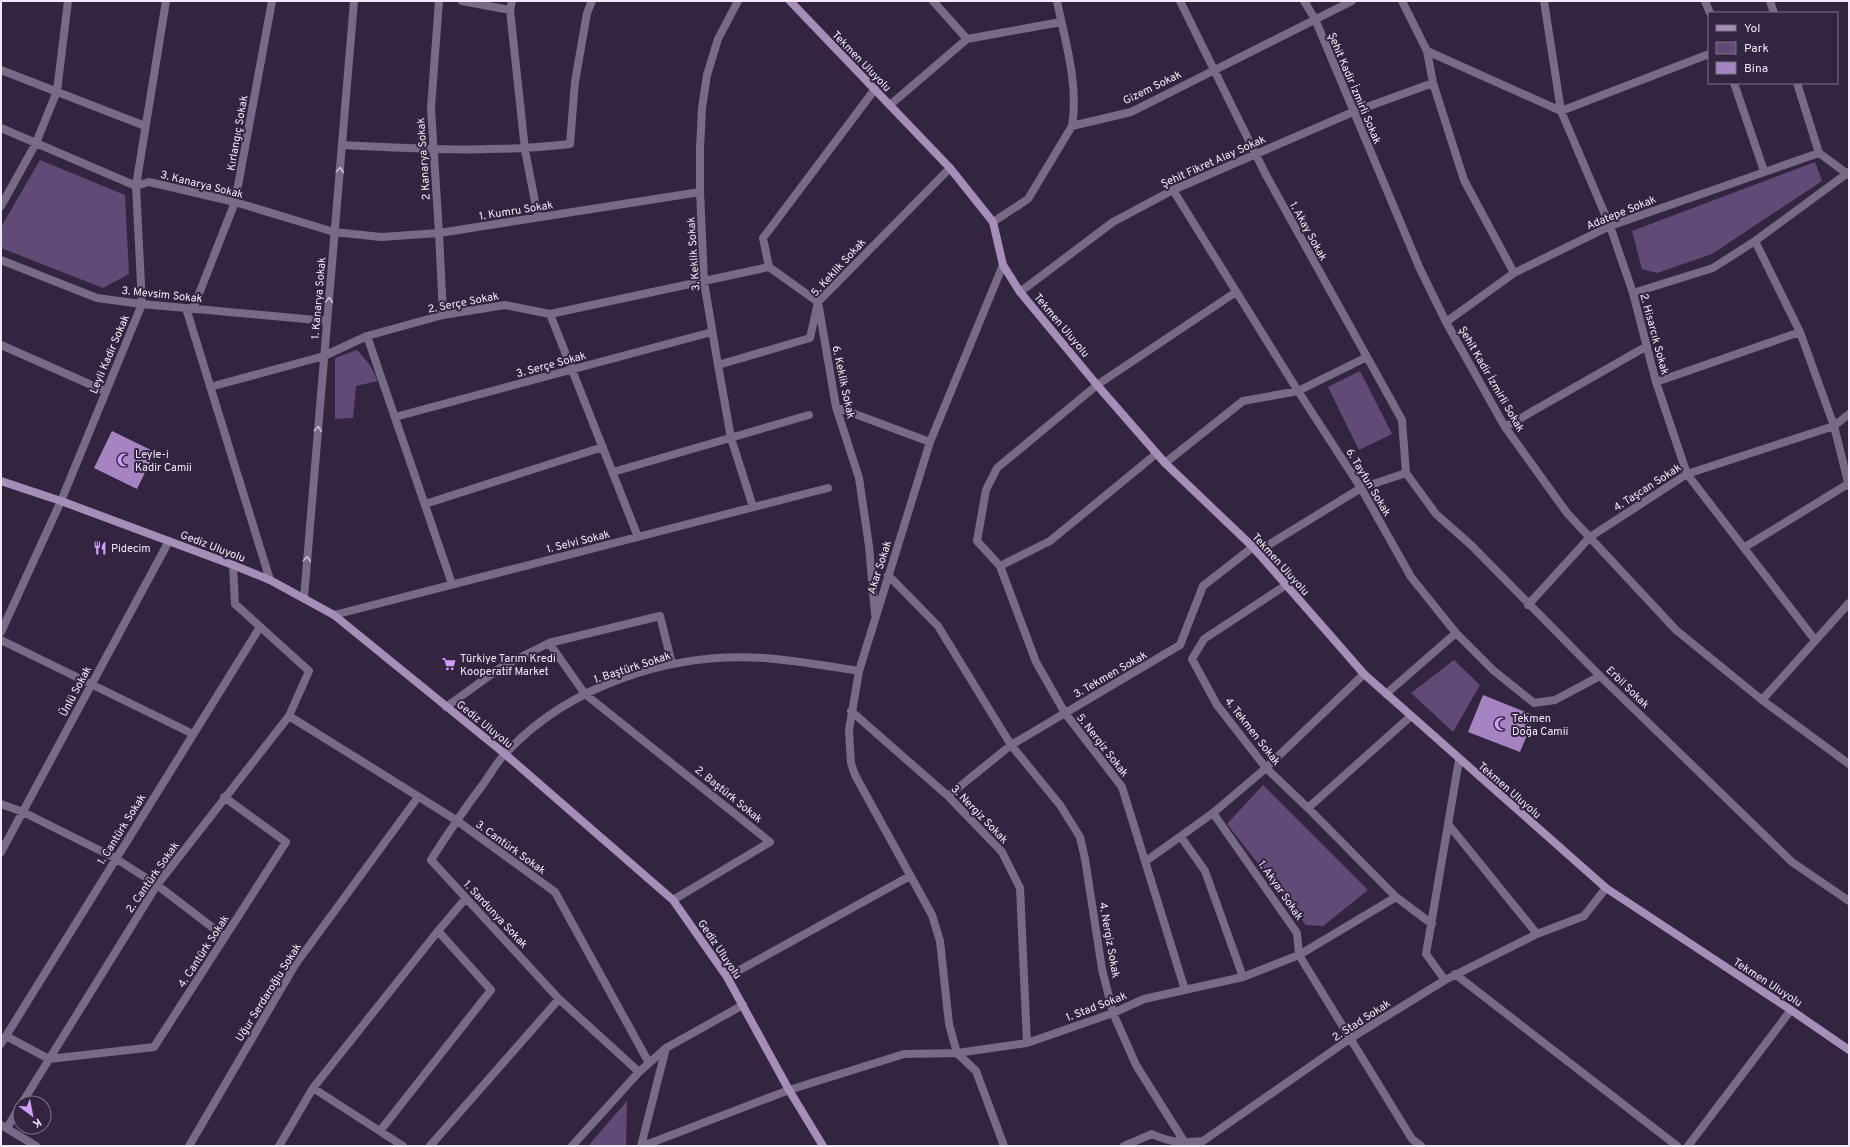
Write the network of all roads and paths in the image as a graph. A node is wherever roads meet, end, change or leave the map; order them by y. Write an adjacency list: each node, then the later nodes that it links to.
1 (68, 1): 34 (street)
2 (166, 1): 38 (street, Leyli Kadir Sokak)
3 (272, 1): 53 (street, Kırlangıç Sokak)
4 (354, 1): 42 (street, 1. Kanarya Sokak)
5 (439, 1): 43 (street, 2 Kanarya Sokak)
6 (462, 1): 20 (street)
7 (512, 1): 20 (street)
8 (592, 1): 44 (street)
9 (738, 1): 52 (street, 3. Keklik Sokak)
10 (790, 1): 33 (street, Tekmen Uluyolu)
11 (933, 1): 25 (street)
12 (1057, 1): 24 (street)
13 (1180, 1): 28 (street, 1. Akay Sokak)
14 (1304, 1): 23 (street, Şehit Kadir İzmirli Sokak)
15 (1352, 1): 23 (street, Gizem Sokak)
16 (1402, 1): 26 (street)
17 (1544, 1): 36 (street, 2. Hisarcık Sokak)
18 (1705, 1): 21 (street)
19 (1770, 1): 22 (street)
20 (510, 10): 44 (street)
21 (1710, 12)
22 (1774, 12)
23 (1315, 19): 28 (street, Gizem Sokak); 37 (street, Şehit Kadir İzmirli Sokak)
24 (1061, 22): 25 (street); 39 (street)
25 (967, 39): 35 (street)
26 (1427, 51): 30 (street); 36 (street)
27 (1708, 54): 36 (street)
28 (1214, 68): 39 (street, Gizem Sokak); 46 (street, 1. Akay Sokak)
29 (1, 70): 34 (street)
30 (1433, 83): 37 (street, Şehit Fikret Alay Sokak); 64 (street)
31 (1734, 84): 48 (street)
32 (1797, 84): 45 (street)
33 (874, 89): 35 (street, Tekmen Uluyolu); 63 (street)
34 (57, 91): 38 (street); 41 (street)
35 (890, 105): 47 (street, Tekmen Uluyolu)
36 (1561, 110): 57 (street, 2. Hisarcık Sokak)
37 (1353, 112): 46 (street, Şehit Fikret Alay Sokak); 75 (street, Şehit Kadir İzmirli Sokak)
38 (145, 126): 50 (street, Leyli Kadir Sokak)
39 (1072, 126): 56 (street)
40 (1, 128): 41 (street)
41 (36, 143): 50 (street); 54 (street)
42 (342, 146): 43 (street); 58 (street, 1. Kanarya Sokak, one-way to 42)
43 (433, 150): 44 (street); 59 (street, 2 Kanarya Sokak)
44 (526, 150): 55 (street)
45 (1819, 153): 48 (street, Adatepe Sokak); 49 (street)
46 (1256, 154): 51 (street, Şehit Fikret Alay Sokak); 82 (street, 1. Akay Sokak)
47 (950, 168): 56 (street, Tekmen Uluyolu); 69 (street, 5. Keklik Sokak)
48 (1764, 171): 57 (street, Adatepe Sokak)
49 (1849, 173): 60 (street)
50 (136, 186): 53 (street, 3. Kanarya Sokak); 70 (street, Leyli Kadir Sokak)
51 (1173, 190): 66 (street, Şehit Fikret Alay Sokak); 67 (street, 6. Tayfun Sokak)
52 (700, 192): 55 (street, 1. Kumru Sokak); 65 (street, 3. Keklik Sokak)
53 (235, 202): 58 (street, 3. Kanarya Sokak); 71 (street, Kırlangıç Sokak)
54 (1, 205)
55 (538, 217): 59 (street, 1. Kumru Sokak)
56 (993, 222): 62 (street, Tekmen Uluyolu)
57 (1610, 226): 64 (street, Adatepe Sokak); 68 (street, 2. Hisarcık Sokak)
58 (334, 232): 59 (street, 1. Kumru Sokak); 74 (street, 1. Kanarya Sokak, one-way to 58)
59 (440, 233): 73 (street, 2 Kanarya Sokak)
60 (1755, 241): 68 (street); 77 (street)
61 (1, 260): 70 (street, 3. Mevsim Sokak)
62 (1003, 265): 66 (street, Tekmen Uluyolu); 97 (street, Akar Sokak)
63 (769, 267): 65 (street); 69 (street)
64 (1514, 273): 75 (street, Adatepe Sokak)
65 (704, 282): 72 (street, 2. Serçe Sokak); 76 (street, 3. Keklik Sokak)
66 (1020, 292): 86 (street, Tekmen Uluyolu)
67 (1236, 292): 86 (street); 89 (street, 6. Tayfun Sokak)
68 (1633, 293): 80 (street, 2. Hisarcık Sokak)
69 (818, 302): 83 (street, 5. Keklik Sokak); 90 (street, 6. Keklik Sokak)
70 (142, 304): 71 (street, 3. Mevsim Sokak); 88 (street, Leyli Kadir Sokak)
71 (189, 308): 74 (street, 3. Mevsim Sokak); 87 (street)
72 (550, 314): 73 (street, 2. Serçe Sokak); 84 (street)
73 (443, 315): 78 (street, 2. Serçe Sokak)
74 (327, 320): 81 (street, 1. Kanarya Sokak)
75 (1446, 322): 94 (street, Şehit Kadir İzmirli Sokak)
76 (712, 332): 83 (street, 3. Keklik Sokak); 84 (street, 3. Serçe Sokak)
77 (1800, 332): 85 (street); 95 (street)
78 (367, 336): 81 (street, 2. Serçe Sokak); 93 (street)
79 (1, 345): 88 (street)
80 (1647, 346): 85 (street, 2. Hisarcık Sokak); 94 (street)
81 (324, 356): 87 (street, 2. Serçe Sokak); 122 (street, 1. Kanarya Sokak, one-way to 81)
82 (1367, 357): 89 (street); 102 (street, 1. Akay Sokak)
83 (718, 365): 96 (street, 3. Keklik Sokak)
84 (572, 370): 93 (street, 3. Serçe Sokak); 98 (street)
85 (1656, 382): 103 (street, 2. Hisarcık Sokak)
86 (1097, 385): 99 (street, Tekmen Uluyolu); 117 (street)
87 (210, 387): 119 (street)
88 (105, 391): 108 (street, Leyli Kadir Sokak)
89 (1298, 392): 100 (street); 107 (street, 6. Tayfun Sokak)
90 (836, 407): 97 (street); 125 (street, 6. Keklik Sokak)
91 (1849, 414): 95 (street, 4. Taşcan Sokak)
92 (808, 415): 96 (street)
93 (395, 417): 109 (street)
94 (1505, 426): 112 (street, Şehit Kadir İzmirli Sokak)
95 (1834, 426): 103 (street, 4. Taşcan Sokak); 105 (street)
96 (731, 438): 101 (street); 110 (street, 3. Keklik Sokak)
97 (930, 442): 118 (street, Akar Sokak)
98 (603, 447): 101 (street); 109 (street)
99 (1156, 454): 100 (street, Tekmen Uluyolu); 117 (street)
100 (1165, 463): 115 (street, Tekmen Uluyolu)
101 (613, 472): 111 (street)
102 (1406, 473): 107 (street, 3. Tekmen Sokak); 124 (street, Erbil Sokak)
103 (1687, 474): 112 (street, 4. Taşcan Sokak); 114 (street, 2. Hisarcık Sokak)
104 (1, 481): 108 (street, Gediz Uluyolu)
105 (1849, 485): 114 (street)
106 (828, 488): 110 (street, 1. Selvi Sokak)
107 (1361, 488): 115 (street, 3. Tekmen Sokak); 129 (street, 6. Tayfun Sokak)
108 (61, 501): 113 (street, Gediz Uluyolu); 128 (street, Leyli Kadir Sokak)
109 (425, 504): 120 (street)
110 (753, 507): 111 (street, 1. Selvi Sokak)
111 (638, 537): 120 (street, 1. Selvi Sokak)
112 (1590, 537): 124 (street, 4. Taşcan Sokak); 140 (street, Şehit Kadir İzmirli Sokak)
113 (168, 540): 116 (street, Gediz Uluyolu); 137 (street, Ünlü Sokak)
114 (1745, 548): 131 (street, 2. Hisarcık Sokak)
115 (1255, 550): 121 (street, Tekmen Uluyolu); 143 (street, 3. Tekmen Sokak)
116 (233, 565): 119 (street, Gediz Uluyolu); 127 (street)
117 (1000, 566): 143 (street, 5. Nergiz Sokak)
118 (888, 575): 125 (street, Akar Sokak); 147 (street, 4. Nergiz Sokak)
119 (270, 580): 122 (street, Gediz Uluyolu)
120 (452, 584): 126 (street, 1. Selvi Sokak)
121 (1286, 585): 135 (street, Tekmen Uluyolu); 151 (street, 4. Tekmen Sokak)
122 (304, 598): 126 (street, Gediz Uluyolu)
123 (1849, 603): 131 (street)
124 (1528, 605): 136 (street, Erbil Sokak)
125 (875, 614): 134 (street, Akar Sokak)
126 (334, 615): 141 (street, Gediz Uluyolu)
127 (260, 627): 144 (street, 2. Cantürk Sokak); 146 (street, 1. Cantürk Sokak)
128 (1, 632)
129 (1456, 633): 136 (street, 6. Tayfun Sokak); 139 (street)
130 (1, 640): 137 (street)
131 (1815, 640): 140 (street)
132 (549, 643): 133 (street); 138 (street); 141 (street)
133 (672, 664): 134 (street, 1. Baştürk Sokak); 138 (street, 1. Baştürk Sokak)
134 (859, 671): 142 (street, Akar Sokak)
135 (1364, 674): 139 (street, Tekmen Uluyolu); 151 (street)
136 (1600, 676): 171 (street, Erbil Sokak)
137 (91, 684): 146 (street); 157 (street, Ünlü Sokak)
138 (585, 694): 148 (street, 1. Baştürk Sokak); 170 (street, 2. Baştürk Sokak)
139 (1386, 694): 145 (street, Tekmen Uluyolu)
140 (1762, 700): 150 (street, Şehit Kadir İzmirli Sokak)
141 (446, 707): 148 (street, Gediz Uluyolu)
142 (851, 711): 152 (street, 3. Nergiz Sokak); 165 (street, Akar Sokak)
143 (1065, 713): 147 (street, 3. Tekmen Sokak); 164 (street, 5. Nergiz Sokak)
144 (289, 716): 153 (street, 2. Cantürk Sokak); 154 (street, 3. Cantürk Sokak)
145 (1411, 716): 149 (street, Tekmen Uluyolu); 156 (street)
146 (193, 734): 163 (street, 1. Cantürk Sokak)
147 (1011, 745): 152 (street, 3. Tekmen Sokak); 185 (street, 4. Nergiz Sokak)
148 (505, 754): 159 (street, 1. Sardunya Sokak); 170 (street, Gediz Uluyolu)
149 (1459, 760): 160 (street); 167 (street, Tekmen Uluyolu)
150 (1849, 764)
151 (1266, 768): 156 (street, 4. Tekmen Sokak); 158 (street)
152 (948, 796): 188 (street, 3. Nergiz Sokak)
153 (224, 797): 166 (street, 2. Cantürk Sokak); 175 (street, 4. Cantürk Sokak)
154 (418, 797): 159 (street, 3. Cantürk Sokak); 204 (street, Uğur Serdaroğlu Sokak)
155 (1, 804): 157 (street)
156 (1308, 808): 168 (street, 4. Tekmen Sokak)
157 (23, 812): 162 (street, Ünlü Sokak); 163 (street)
158 (1213, 813): 161 (street); 176 (street, 1. Akyar Sokak)
159 (456, 820): 169 (street, 1. Sardunya Sokak); 194 (street, 3. Cantürk Sokak)
160 (1448, 824): 172 (street); 174 (street)
161 (1181, 837): 164 (street); 179 (street)
162 (1, 852)
163 (115, 858): 166 (street); 186 (street, 1. Cantürk Sokak)
164 (1146, 861): 181 (street, 5. Nergiz Sokak)
165 (910, 876): 178 (street); 192 (street, Akar Sokak)
166 (157, 884): 175 (street); 193 (street, 2. Cantürk Sokak)
167 (1606, 888): 174 (street, 2. Stad Sokak); 184 (street, Tekmen Uluyolu)
168 (1396, 897): 172 (street, 4. Tekmen Sokak); 176 (street, 1. Stad Sokak)
169 (466, 898): 173 (street); 182 (street, 1. Sardunya Sokak)
170 (673, 900): 178 (street, Gediz Uluyolu)
171 (1849, 901)
172 (1432, 924): 180 (street)
173 (438, 931): 196 (street); 201 (street)
174 (1537, 934): 177 (street, 2. Stad Sokak)
175 (225, 937): 193 (street, 4. Cantürk Sokak)
176 (1299, 955): 179 (street, 1. Stad Sokak); 187 (street, 1. Akyar Sokak)
177 (1455, 974): 180 (street, 2. Stad Sokak); 214 (street)
178 (726, 977): 183 (street, Gediz Uluyolu)
179 (1244, 977): 181 (street, 1. Stad Sokak)
180 (1445, 980): 187 (street, 2. Stad Sokak)
181 (1185, 990): 185 (street, 1. Stad Sokak)
182 (559, 999): 195 (street, 1. Sardunya Sokak); 207 (street)
183 (743, 1005): 190 (street); 197 (street, Gediz Uluyolu)
184 (1791, 1010): 191 (street, Tekmen Uluyolu); 215 (street)
185 (1113, 1013): 188 (street, 1. Stad Sokak); 202 (street, 4. Nergiz Sokak)
186 (6, 1036): 189 (street, 1. Cantürk Sokak); 193 (street)
187 (1351, 1038): 202 (street, 2. Stad Sokak); 213 (street, 1. Akyar Sokak)
188 (1027, 1043): 192 (street, 1. Stad Sokak)
189 (1, 1044)
190 (666, 1048): 194 (street); 209 (street)
191 (1849, 1050)
192 (957, 1053): 197 (street, 1. Stad Sokak); 211 (street)
193 (49, 1059): 198 (street, 2. Cantürk Sokak)
194 (649, 1063): 195 (street)
195 (639, 1072): 208 (street)
196 (313, 1088): 201 (street); 205 (street)
197 (789, 1090): 209 (street, 1. Stad Sokak); 210 (street, Gediz Uluyolu)
198 (27, 1095)
199 (12, 1116): 200 (street)
200 (4, 1127): 203 (street)
201 (380, 1131): 206 (street)
202 (1185, 1142): 212 (street, 2. Stad Sokak)
203 (36, 1146)
204 (189, 1146)
205 (279, 1146)
206 (403, 1146)
207 (430, 1146)
208 (572, 1146)
209 (642, 1146)
210 (823, 1146)
211 (1004, 1146)
212 (1124, 1146)
213 (1421, 1146)
214 (1677, 1146)
215 (1688, 1146)

